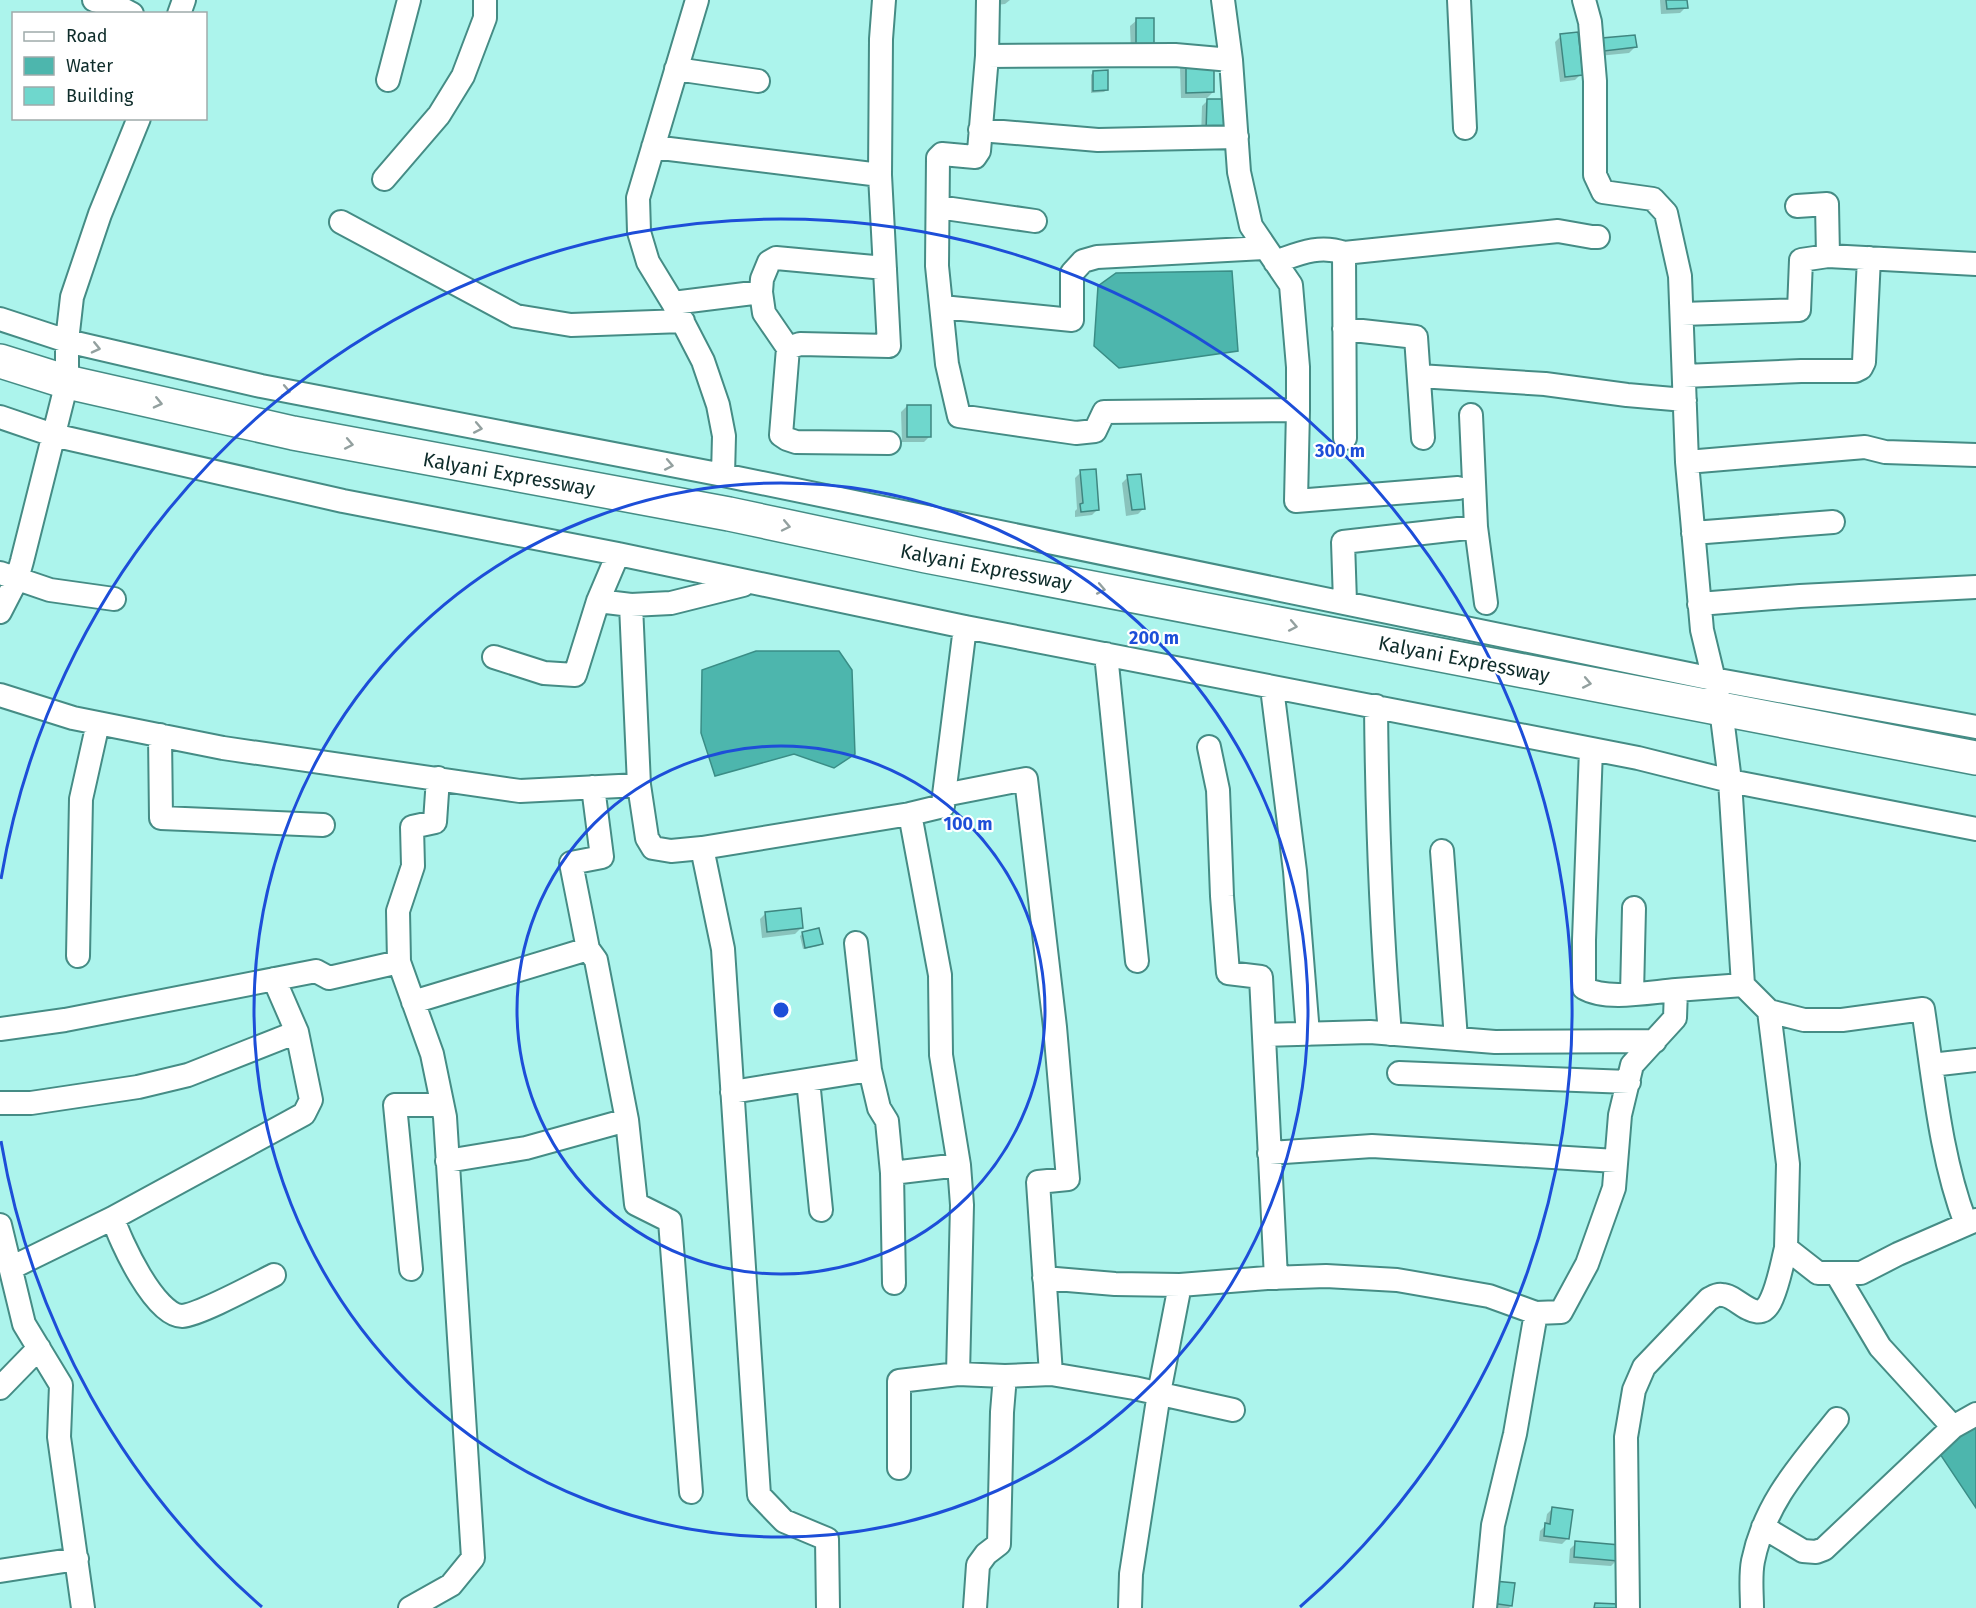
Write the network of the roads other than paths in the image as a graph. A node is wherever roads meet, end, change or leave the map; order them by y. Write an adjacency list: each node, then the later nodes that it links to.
1 (94, 0): 10 (street)
2 (409, 0): 14 (street)
3 (485, 0): 22 (street)
4 (697, 0): 13 (street)
5 (884, 0): 21 (street)
6 (988, 0): 11 (street)
7 (1223, 0): 12 (street)
8 (1460, 0): 17 (street)
9 (1584, 0): 37 (street)
10 (128, 12)
11 (987, 56): 12 (street); 18 (street)
12 (1231, 60): 19 (street)
13 (676, 69): 15 (street); 20 (street)
14 (388, 80)
15 (758, 81)
16 (138, 120): 40 (street)
17 (1465, 128)
18 (980, 130): 19 (street); 24 (street)
19 (1237, 137): 29 (street)
20 (653, 147): 21 (street); 36 (street)
21 (880, 175): 33 (street)
22 (384, 179)
23 (1797, 206): 30 (street)
24 (938, 207): 25 (street); 35 (street)
25 (1035, 221)
26 (341, 222): 36 (street)
27 (1598, 237): 28 (street)
28 (1344, 254): 29 (street); 39 (street)
29 (1269, 255): 35 (street); 47 (street)
30 (1828, 256): 31 (street); 37 (street)
31 (1869, 258): 32 (street); 44 (street)
32 (1976, 264)
33 (885, 268): 34 (street); 41 (street)
34 (761, 292): 36 (street); 41 (street)
35 (942, 308): 47 (street)
36 (678, 312): 56 (street)
37 (1682, 314): 44 (street)
38 (0, 320): 40 (street)
39 (1344, 329): 43 (street); 51 (street)
40 (67, 341): 45 (street); 56 (street, one-way to 56)
41 (788, 348): 53 (street)
42 (0, 361): 45 (highway, Kalyani Expressway)
43 (1419, 376): 46 (street); 52 (street)
44 (1684, 376): 46 (street)
45 (68, 382): 50 (street); 76 (highway, Kalyani Expressway, one-way to 76)
46 (1685, 400): 55 (street)
47 (1298, 410): 57 (street)
48 (1471, 415): 59 (street)
49 (0, 417): 50 (street)
50 (53, 435): 61 (street); 62 (street)
51 (1345, 438)
52 (1423, 438)
53 (889, 443)
54 (1976, 455): 55 (street)
55 (1686, 462): 60 (street)
56 (723, 475): 67 (street)
57 (1458, 488)
58 (1833, 522): 60 (street)
59 (1476, 527): 67 (street); 68 (street)
60 (1693, 533): 69 (street)
61 (618, 554): 63 (street); 66 (street)
62 (9, 576): 65 (street); 71 (street)
63 (751, 583): 70 (street); 72 (street)
64 (1976, 587): 69 (street)
65 (114, 599)
66 (598, 601): 70 (street); 74 (street)
67 (1345, 602): 76 (street)
68 (1486, 603)
69 (1699, 604): 76 (street)
70 (631, 605): 87 (street)
71 (0, 612)
72 (965, 627): 73 (street); 89 (street)
73 (1106, 654): 75 (street); 99 (street)
74 (494, 657)
75 (1272, 688): 78 (street); 109 (street)
76 (1717, 694): 80 (street); 84 (highway, Kalyani Expressway); 86 (street)
77 (0, 695): 79 (street)
78 (1376, 706): 83 (street); 110 (street)
79 (98, 723): 81 (street); 98 (street)
80 (1976, 727)
81 (160, 735): 85 (street); 91 (street)
82 (1209, 747): 111 (street)
83 (1591, 749): 86 (street); 104 (street)
84 (1976, 758)
85 (438, 778): 88 (street); 100 (street)
86 (1730, 781): 92 (street); 102 (street)
87 (639, 785): 88 (street); 93 (street)
88 (593, 787): 97 (street)
89 (944, 795): 90 (street); 138 (street)
90 (910, 814): 93 (street); 127 (street)
91 (324, 825)
92 (1976, 829)
93 (702, 848): 120 (street)
94 (1442, 851): 112 (street)
95 (1634, 908): 104 (street)
96 (856, 943): 116 (street)
97 (588, 949): 105 (street); 123 (street)
98 (78, 956)
99 (1137, 961)
100 (399, 962): 101 (street); 105 (street)
101 (274, 979): 107 (street); 108 (street)
102 (1743, 985): 103 (street); 106 (street)
103 (1676, 990): 104 (street); 113 (street)
104 (1632, 994)
105 (413, 1002): 122 (street)
106 (1769, 1011): 115 (street); 133 (street)
107 (0, 1029)
108 (297, 1032): 121 (street); 130 (street)
109 (1308, 1034): 110 (street); 111 (street)
110 (1390, 1034): 112 (street)
111 (1264, 1035): 124 (street)
112 (1456, 1039): 113 (street)
113 (1654, 1041): 119 (street)
114 (1976, 1060): 115 (street)
115 (1931, 1065): 131 (street)
116 (870, 1070): 118 (street); 128 (street)
117 (1399, 1073): 119 (street)
118 (808, 1080): 120 (street); 129 (street)
119 (1629, 1082): 126 (street)
120 (732, 1092): 160 (street)
121 (0, 1103)
122 (442, 1105): 125 (street); 135 (street)
123 (627, 1120): 125 (street); 154 (street)
124 (1269, 1153): 126 (street); 139 (street)
125 (447, 1161): 159 (street)
126 (1616, 1161): 142 (street)
127 (959, 1165): 128 (street); 144 (street)
128 (892, 1173): 140 (street)
129 (822, 1210)
130 (113, 1218): 134 (street); 137 (street)
131 (1971, 1222): 136 (street)
132 (0, 1224): 134 (street)
133 (1786, 1248): 136 (street); 164 (street)
134 (10, 1268): 143 (street)
135 (411, 1269)
136 (1836, 1273): 152 (street)
137 (274, 1275)
138 (1044, 1278): 141 (street); 145 (street)
139 (1276, 1278): 141 (street); 142 (street)
140 (894, 1282)
141 (1180, 1285): 148 (street)
142 (1536, 1313): 163 (street)
143 (39, 1348): 147 (street); 156 (street)
144 (958, 1374): 146 (street); 153 (street)
145 (1051, 1374): 146 (street); 148 (street)
146 (1005, 1376): 161 (street)
147 (0, 1388)
148 (1159, 1393): 149 (street); 162 (street)
149 (1233, 1410)
150 (1976, 1414): 152 (street)
151 (1837, 1419): 155 (street)
152 (1953, 1427): 155 (street)
153 (899, 1468)
154 (691, 1492)
155 (1763, 1527): 165 (street)
156 (77, 1559): 157 (street); 158 (street)
157 (0, 1571)
158 (83, 1608)
159 (410, 1608)
160 (828, 1608)
161 (975, 1608)
162 (1130, 1608)
163 (1485, 1608)
164 (1628, 1608)
165 (1752, 1608)

